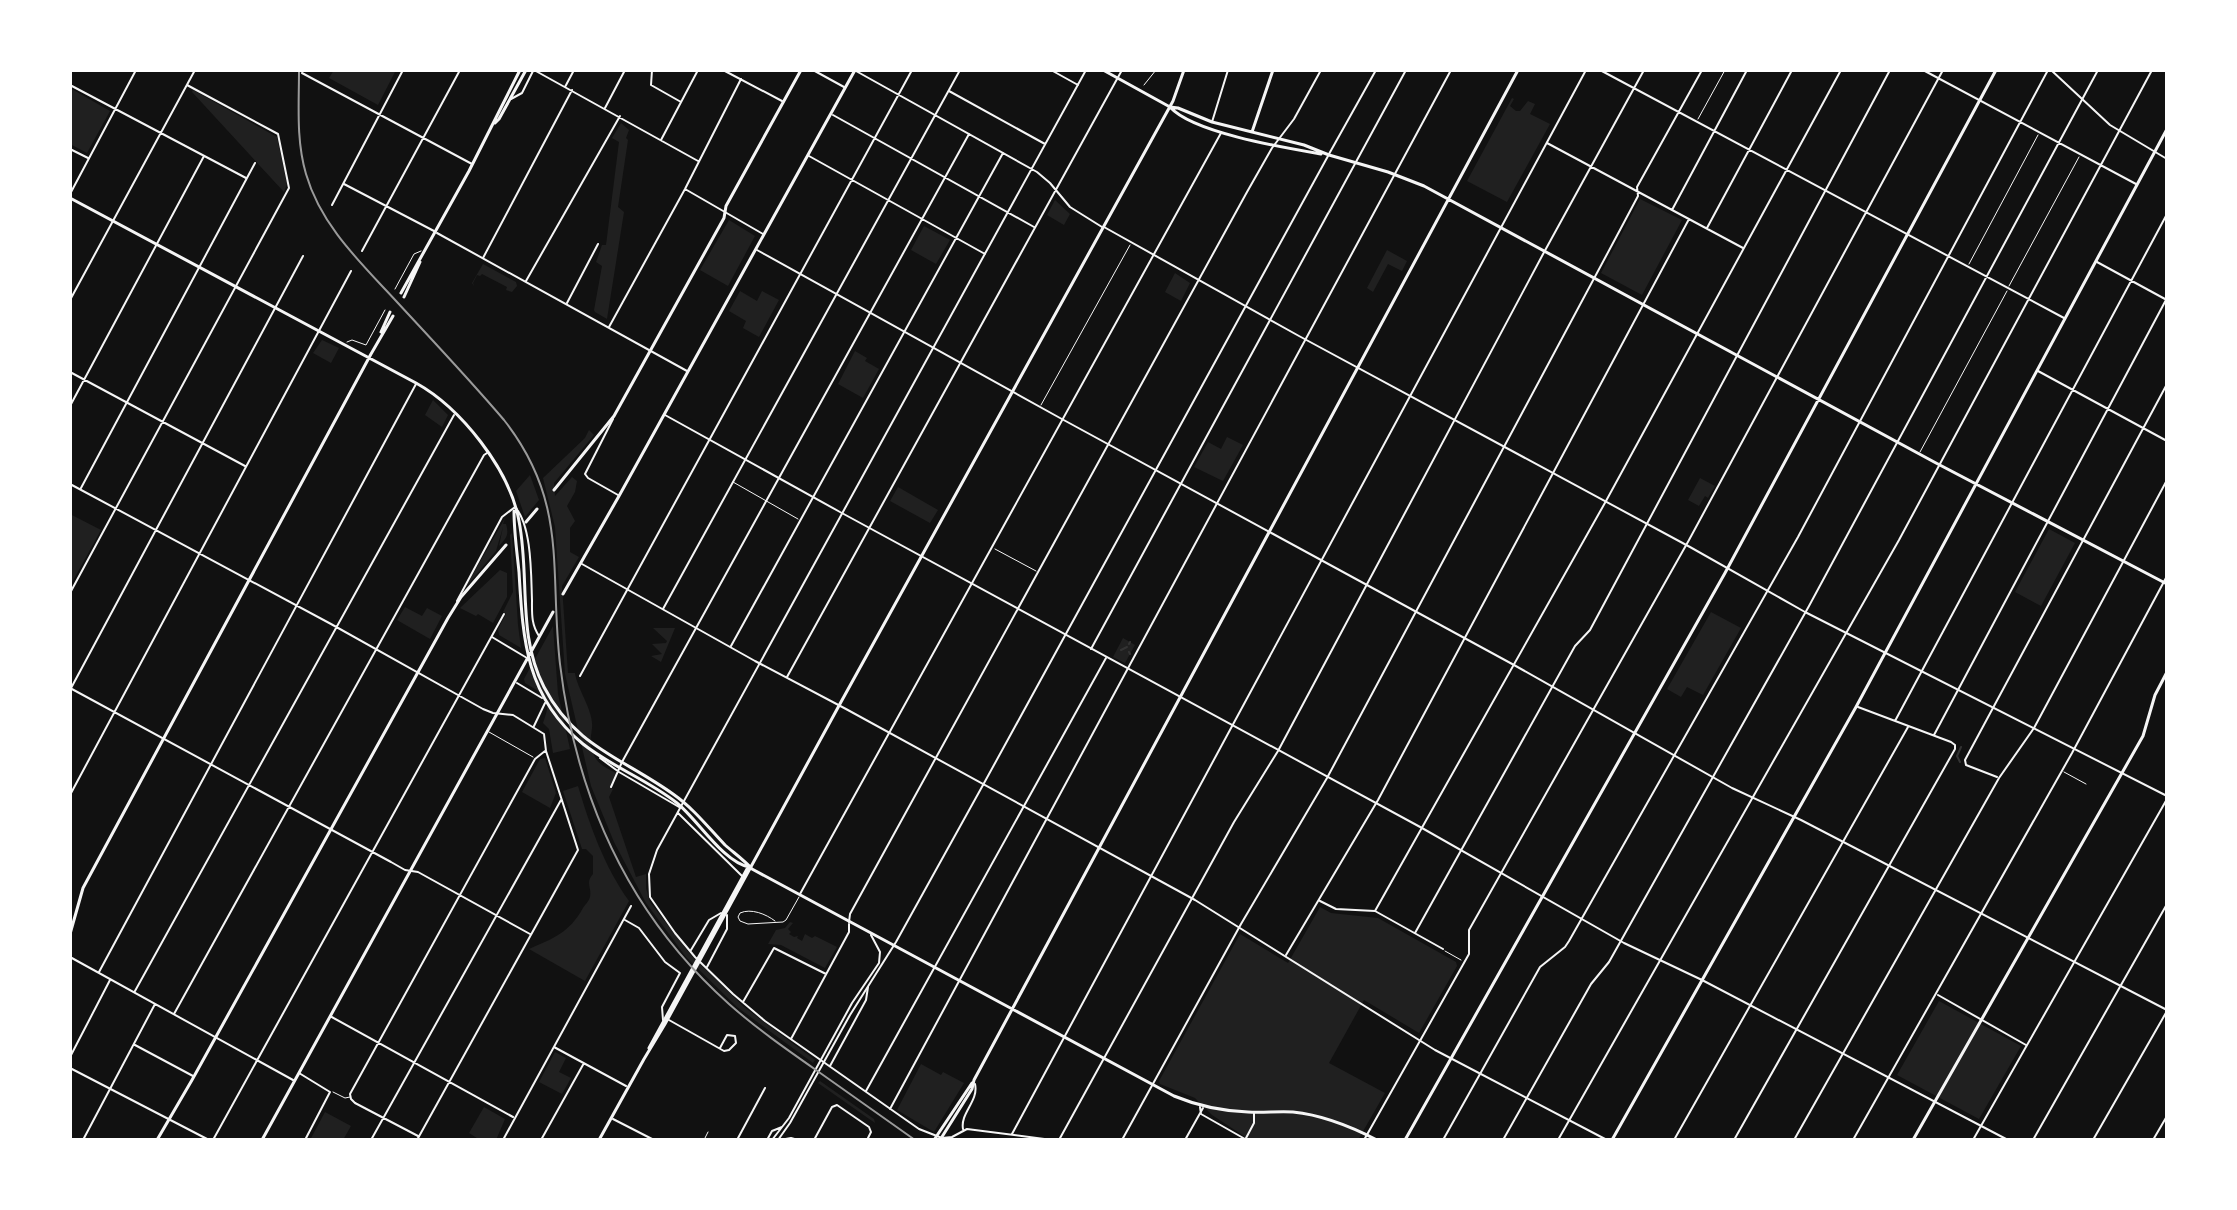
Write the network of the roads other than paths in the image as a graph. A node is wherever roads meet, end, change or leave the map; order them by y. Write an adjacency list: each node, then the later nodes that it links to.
1 (136, 70): 67 (street)
2 (195, 70): 51 (street)
3 (403, 70): 70 (street)
4 (460, 70): 85 (street)
5 (520, 70): 76 (main road)
6 (526, 70): 60 (main road)
7 (534, 70): 54 (street); 60 (street)
8 (574, 70): 54 (street)
9 (625, 70): 66 (street)
10 (652, 70): 63 (street)
11 (698, 70): 63 (street)
12 (723, 70): 49 (street)
13 (801, 70): 64 (main road)
14 (813, 70): 55 (street)
15 (855, 70): 55 (main road); 59 (street)
16 (912, 70): 59 (street)
17 (960, 70): 58 (street)
18 (1051, 70): 52 (street)
19 (1086, 70): 52 (street)
20 (1103, 70): 47 (main road)
21 (1122, 70): 47 (street)
22 (1156, 70): 53 (street)
23 (1184, 70): 65 (main road)
24 (1228, 70): 73 (street)
25 (1273, 70): 80 (main road)
26 (1321, 70): 87 (street)
27 (1376, 70): 99 (street)
28 (1404, 70): 105 (street)
29 (1451, 70): 112 (street)
30 (1518, 70): 124 (main road)
31 (1586, 70): 89 (street)
32 (1600, 70): 56 (street)
33 (1644, 70): 56 (street)
34 (1702, 70): 68 (street)
35 (1725, 70): 74 (street)
36 (1747, 70): 78 (street)
37 (1792, 70): 94 (street)
38 (1841, 70): 111 (street)
39 (1890, 70): 120 (street)
40 (1923, 70): 48 (street)
41 (1943, 70): 48 (street)
42 (1996, 70): 62 (main road)
43 (2050, 70): 61 (street); 75 (street)
44 (2098, 70): 61 (street)
45 (2152, 70): 82 (street)
46 (302, 73): 70 (street)
47 (1117, 78): 65 (main road); 119 (street)
48 (1938, 78): 62 (street); 130 (street)
49 (741, 79): 64 (street); 104 (street)
50 (70, 85): 67 (street)
51 (187, 85): 83 (street); 167 (street)
52 (1079, 85): 91 (street)
53 (1144, 85)
54 (565, 87): 57 (street)
55 (845, 87): 69 (main road)
56 (1634, 88): 68 (street); 109 (street)
57 (572, 90): 66 (street); 156 (street)
58 (949, 90): 71 (street); 91 (street)
59 (899, 95): 71 (street); 86 (street)
60 (511, 100): 76 (main road)
61 (2082, 100): 82 (street); 90 (street)
62 (1980, 101): 75 (street); 142 (main road)
63 (681, 102): 88 (street)
64 (783, 102): 129 (main road)
65 (1170, 107): 73 (main road); 79 (main road); 137 (main road)
66 (604, 108): 72 (street)
67 (116, 109): 83 (street); 101 (street)
68 (1679, 112): 74 (street); 121 (street)
69 (831, 113): 86 (street); 98 (main road)
70 (379, 115): 85 (street); 116 (street)
71 (935, 115): 84 (street); 102 (street)
72 (620, 116): 88 (street); 165 (street)
73 (1212, 122): 80 (main road)
74 (1697, 122): 78 (street)
75 (2020, 122): 81 (street); 155 (street)
76 (495, 123): 107 (main road)
77 (2167, 129): 95 (main road)
78 (1715, 131): 94 (street); 128 (street)
79 (1222, 132): 92 (main road); 153 (street)
80 (1252, 132): 87 (main road)
81 (2039, 132): 90 (street); 159 (street)
82 (2119, 132): 95 (street); 108 (street)
83 (161, 133): 100 (street); 135 (street)
84 (969, 134): 96 (street); 113 (street)
85 (423, 138): 107 (street); 127 (street)
86 (875, 138): 102 (street); 115 (street)
87 (1280, 138): 92 (street); 99 (main road)
88 (661, 140): 104 (street)
89 (1546, 142): 109 (street); 138 (street)
90 (2059, 143): 97 (street); 162 (street)
91 (1046, 144): 110 (street)
92 (1275, 144): 99 (main road); 164 (street)
93 (70, 149): 101 (street)
94 (1749, 149): 111 (street); 139 (street)
95 (2155, 152): 103 (street); 117 (main road)
96 (1003, 153): 110 (street); 123 (street)
97 (2080, 154): 108 (street); 169 (street)
98 (807, 155): 115 (street); 141 (main road)
99 (1329, 155): 105 (main road); 177 (street)
100 (204, 156): 114 (street); 145 (street)
101 (89, 159): 122 (street)
102 (911, 159): 113 (street); 125 (street)
103 (2167, 159)
104 (699, 162): 118 (street)
105 (1355, 162): 112 (main road); 183 (street)
106 (255, 163): 114 (street)
107 (473, 164): 140 (main road)
108 (2101, 165): 117 (street); 174 (street)
109 (1591, 167): 121 (street); 151 (street)
110 (1033, 169): 119 (street); 131 (street)
111 (1788, 170): 120 (street); 149 (street)
112 (1395, 174): 124 (main road); 188 (street)
113 (946, 178): 123 (street); 133 (street)
114 (247, 179): 158 (street)
115 (851, 180): 125 (street); 161 (street)
116 (343, 184): 126 (street); 127 (street)
117 (2137, 184): 157 (main road)
118 (685, 189): 129 (street); 184 (street)
119 (1055, 190): 136 (street); 137 (street)
120 (1826, 190): 130 (street); 192 (street)
121 (1638, 192): 128 (street); 163 (street)
122 (70, 196): 135 (main road)
123 (979, 196): 131 (street); 143 (street)
124 (1449, 199): 138 (main road); 195 (main road)
125 (888, 200): 133 (street); 171 (street)
126 (332, 205)
127 (386, 206): 140 (street); 150 (street)
128 (1672, 210): 134 (street)
129 (725, 212): 141 (street); 191 (main road)
130 (1866, 212): 142 (street); 199 (street)
131 (1009, 213): 136 (street); 152 (street)
132 (2167, 214): 166 (street)
133 (923, 219): 143 (street); 180 (street)
134 (1689, 219): 139 (street); 176 (street)
135 (113, 221): 145 (main road); 173 (street)
136 (1035, 227): 194 (street)
137 (1103, 227): 144 (street); 204 (main road)
138 (1500, 227): 151 (main road); 205 (street)
139 (1707, 229): 149 (street)
140 (436, 233): 147 (main road); 156 (street)
141 (764, 234): 148 (main road)
142 (1908, 235): 155 (street); 206 (main road)
143 (956, 238): 152 (street); 186 (street)
144 (1131, 243): 153 (street); 209 (street)
145 (157, 244): 158 (main road); 200 (street)
146 (598, 244): 175 (street)
147 (427, 249): 168 (street); 170 (main road)
148 (756, 249): 161 (street); 196 (main road)
149 (1745, 249): 187 (street)
150 (362, 251)
151 (1545, 251): 163 (main road); 215 (street)
152 (986, 255): 190 (street)
153 (1154, 255): 164 (street); 214 (street)
154 (303, 256): 178 (street)
155 (1948, 256): 159 (street); 217 (street)
156 (483, 258): 165 (street)
157 (2096, 262): 166 (street); 182 (main road)
158 (200, 267): 167 (main road); 207 (street)
159 (1967, 267): 162 (street)
160 (351, 271): 185 (street)
161 (800, 274): 171 (street); 219 (street)
162 (1987, 277): 169 (street); 222 (street)
163 (1594, 278): 176 (main road); 224 (street)
164 (1199, 280): 177 (street); 223 (street)
165 (526, 281): 175 (street)
166 (2131, 281): 172 (street); 203 (street)
167 (236, 286): 178 (main road); 216 (street)
168 (395, 289)
169 (2008, 289): 174 (street); 226 (street)
170 (402, 295)
171 (837, 295): 180 (street); 227 (street)
172 (2167, 299): 210 (street)
173 (70, 300)
174 (2028, 300): 182 (street); 228 (street)
175 (566, 304): 184 (street)
176 (1644, 304): 187 (main road); 231 (street)
177 (1246, 306): 183 (street); 230 (street)
178 (275, 308): 185 (main road); 221 (street)
179 (385, 310): 189 (street)
180 (871, 313): 186 (street); 232 (street)
181 (392, 314): 193 (main road)
182 (2065, 318): 197 (main road)
183 (1269, 319): 188 (street); 236 (street)
184 (609, 327): 191 (street)
185 (320, 332): 189 (main road); 229 (street)
186 (904, 332): 190 (street); 241 (street)
187 (1698, 334): 192 (main road); 242 (street)
188 (1306, 340): 195 (street); 245 (street)
189 (344, 344): 193 (main road)
190 (934, 348): 194 (street); 249 (street)
191 (650, 350): 196 (street); 213 (main road)
192 (1737, 356): 199 (main road); 253 (street)
193 (369, 357): 201 (main road); 269 (main road)
194 (960, 363): 204 (street); 254 (street)
195 (1358, 368): 205 (street); 256 (main road)
196 (688, 371): 212 (main road)
197 (2037, 371): 203 (street); 237 (main road)
198 (70, 372): 200 (street)
199 (1778, 378): 206 (main road); 258 (street)
200 (84, 380): 207 (street); 208 (street)
201 (416, 383): 211 (main road); 278 (street)
202 (2167, 384): 218 (street)
203 (2073, 390): 210 (street); 244 (street)
204 (1012, 392): 209 (street); 262 (main road)
205 (1409, 396): 215 (street); 263 (street)
206 (1819, 400): 217 (main road); 266 (main road)
207 (127, 403): 216 (street); 238 (street)
208 (70, 406)
209 (1040, 407): 214 (street)
210 (2108, 409): 218 (street); 251 (street)
211 (456, 414): 225 (main road); 285 (street)
212 (664, 414): 219 (street); 240 (main road)
213 (614, 416): 239 (main road); 240 (street)
214 (1063, 420): 223 (street); 260 (street)
215 (1455, 420): 224 (street); 272 (street)
216 (163, 422): 221 (street); 247 (street)
217 (1860, 422): 222 (main road); 273 (street)
218 (2143, 428): 220 (street); 257 (street)
219 (709, 440): 227 (street); 274 (street)
220 (2167, 441)
221 (203, 443): 229 (street); 255 (street)
222 (1898, 443): 226 (main road); 283 (street)
223 (1108, 444): 230 (street); 267 (street)
224 (1504, 447): 231 (street); 282 (street)
225 (488, 452): 246 (main road); 293 (street)
226 (1919, 454): 228 (main road)
227 (746, 460): 232 (street); 234 (street)
228 (1940, 465): 237 (main road); 287 (street)
229 (246, 466): 261 (street)
230 (1155, 470): 236 (street); 288 (street)
231 (1553, 473): 242 (street); 291 (street)
232 (780, 479): 241 (street); 243 (street)
233 (2167, 480): 264 (street)
234 (733, 482): 243 (street); 280 (street)
235 (70, 484): 238 (street)
236 (1181, 484): 245 (street); 294 (street)
237 (1976, 484): 244 (main road); 295 (main road)
238 (80, 489): 247 (street)
239 (554, 490)
240 (619, 496): 265 (main road)
241 (813, 497): 249 (street); 250 (street)
242 (1606, 501): 253 (street); 299 (street)
243 (768, 502): 250 (street); 286 (street)
244 (2012, 502): 251 (main road); 301 (street)
245 (1217, 504): 256 (street); 300 (street)
246 (515, 507): 277 (street); 289 (street); 364 (main road)
247 (116, 509): 255 (street); 275 (street)
248 (537, 509): 252 (main road)
249 (843, 514): 254 (street); 298 (street)
250 (800, 520): 292 (street)
251 (2048, 521): 257 (main road); 309 (street)
252 (526, 522)
253 (1647, 523): 258 (street); 307 (street)
254 (869, 528): 262 (street); 305 (street)
255 (156, 530): 261 (street); 308 (street)
256 (1269, 533): 263 (street); 311 (main road)
257 (2083, 540): 264 (main road); 314 (street)
258 (1687, 544): 266 (street); 315 (street)
259 (506, 545): 277 (main road)
260 (993, 547): 267 (street); 270 (street)
261 (200, 554): 269 (street); 316 (street)
262 (921, 556): 270 (street); 312 (main road)
263 (1321, 560): 272 (street); 319 (street)
264 (2123, 561): 271 (main road); 322 (street)
265 (581, 563): 274 (street); 276 (main road)
266 (1728, 567): 273 (street); 325 (main road)
267 (1038, 573): 279 (street)
268 (2167, 576): 271 (street)
269 (249, 580): 278 (street); 327 (main road)
270 (972, 584): 279 (street); 324 (street)
271 (2165, 584): 328 (street)
272 (1367, 585): 282 (street); 330 (street)
273 (1768, 590): 283 (street); 331 (street)
274 (627, 591): 280 (street); 304 (street)
275 (70, 593)
276 (563, 594)
277 (457, 603): 303 (main road)
278 (297, 605): 285 (street); 335 (street)
279 (1018, 609): 288 (street); 333 (street)
280 (663, 610): 286 (street)
281 (553, 612): 289 (main road)
282 (1416, 612): 291 (street); 340 (street)
283 (1805, 612): 287 (street); 339 (street)
284 (504, 614): 290 (street)
285 (336, 627): 293 (street); 342 (street)
286 (697, 629): 292 (street); 334 (street)
287 (1846, 633): 295 (street); 347 (street)
288 (1065, 635): 294 (street); 344 (street)
289 (539, 636): 296 (main road)
290 (491, 637): 296 (street); 310 (street)
291 (1466, 639): 299 (street); 351 (street)
292 (730, 647): 298 (street)
293 (376, 649): 303 (street); 352 (street)
294 (1091, 649): 297 (street)
295 (1885, 653): 301 (street); 313 (main road)
296 (527, 658): 306 (main road)
297 (1106, 658): 300 (street); 353 (street)
298 (760, 663): 305 (street); 350 (street)
299 (1514, 665): 307 (street); 357 (street)
300 (1127, 670): 311 (street); 356 (street)
301 (1921, 671): 309 (street); 318 (street)
302 (2167, 672): 338 (main road)
303 (417, 673): 310 (street); 358 (main road)
304 (580, 676)
305 (787, 677): 312 (street)
306 (515, 682): 317 (main road); 321 (street)
307 (1553, 687): 315 (street); 362 (street)
308 (70, 689): 316 (street)
309 (1957, 689): 314 (street); 326 (street)
310 (458, 695): 317 (street); 361 (street)
311 (1180, 698): 319 (street); 360 (main road)
312 (839, 705): 324 (street); 364 (main road)
313 (1856, 707): 318 (street); 355 (main road)
314 (1993, 708): 322 (street); 341 (street)
315 (1593, 710): 325 (street); 366 (street)
316 (115, 712): 327 (street); 346 (street)
317 (498, 713): 321 (street); 323 (main road)
318 (1895, 721): 320 (street)
319 (1231, 726): 330 (street); 368 (street)
320 (1908, 726): 326 (street); 359 (street)
321 (534, 727): 329 (street)
322 (2034, 728): 328 (street); 341 (street)
323 (488, 732): 332 (street); 365 (main road)
324 (889, 733): 333 (street); 371 (street)
325 (1634, 733): 331 (street); 372 (main road)
326 (1933, 736): 363 (street)
327 (164, 738): 335 (street); 387 (main road)
328 (2074, 749): 336 (street); 338 (street)
329 (546, 751): 332 (street); 349 (street)
330 (1278, 751): 340 (street); 373 (street)
331 (1674, 755): 339 (street); 382 (street)
332 (535, 759): 370 (street)
333 (935, 759): 344 (street); 384 (street)
334 (622, 762): 337 (street); 337 (street); 350 (street)
335 (212, 763): 342 (street); 402 (street)
336 (2062, 771): 343 (street); 379 (street)
337 (619, 772): 345 (street); 354 (street)
338 (2122, 773): 348 (street); 390 (main road)
339 (1712, 777): 347 (street); 391 (street)
340 (1327, 778): 351 (street); 385 (street)
341 (1999, 778): 369 (street)
342 (249, 783): 352 (street); 409 (street)
343 (2086, 784)
344 (983, 785): 353 (street); 392 (street)
345 (611, 787)
346 (70, 795)
347 (1752, 797): 355 (street); 397 (street)
348 (2167, 798): 399 (street)
349 (562, 799): 380 (street); 389 (street)
350 (684, 801): 354 (street)
351 (1376, 804): 357 (street); 374 (street)
352 (289, 806): 358 (street); 416 (street)
353 (1024, 807): 356 (street); 401 (street)
354 (679, 810): 367 (street); 394 (street)
355 (1795, 817): 359 (street); 405 (main road)
356 (1047, 820): 360 (street); 406 (street)
357 (1422, 828): 362 (street); 377 (street)
358 (331, 829): 361 (street); 421 (main road)
359 (1844, 842): 363 (street); 413 (street)
360 (1098, 848): 368 (street); 414 (main road)
361 (371, 851): 365 (street); 432 (street)
362 (1461, 851): 366 (street); 386 (street)
363 (1889, 866): 369 (street); 420 (street)
364 (750, 867): 367 (main road); 371 (main road); 378 (main road)
365 (411, 870): 370 (street); 417 (main road)
366 (1501, 873): 372 (street); 398 (street)
367 (742, 876): 378 (main road)
368 (1150, 876): 373 (street); 422 (street)
369 (1936, 890): 379 (street); 430 (street)
370 (459, 895): 380 (street); 424 (street)
371 (799, 895): 383 (street); 384 (main road)
372 (1542, 896): 382 (street); 434 (main road)
373 (1192, 899): 385 (street); 433 (street)
374 (1318, 901): 377 (street); 395 (street)
375 (2167, 904): 407 (street)
376 (631, 906): 381 (street)
377 (1375, 911): 386 (street)
378 (725, 912): 394 (street); 400 (street); 419 (main road)
379 (1982, 914): 390 (street); 410 (street)
380 (496, 915): 389 (street); 435 (street)
381 (624, 919): 419 (street); 427 (street)
382 (1582, 919): 391 (street); 440 (street)
383 (775, 921): 383 (street)
384 (849, 923): 388 (main road); 403 (street)
385 (1239, 927): 395 (street); 446 (street)
386 (1415, 933): 393 (street)
387 (70, 934)
388 (870, 934): 392 (main road); 465 (street)
389 (531, 935): 445 (street)
390 (2028, 938): 399 (street); 418 (main road)
391 (1620, 941): 397 (street); 453 (street)
392 (893, 946): 401 (main road); 408 (street)
393 (1443, 949): 398 (street)
394 (690, 951): 400 (street)
395 (1285, 956): 425 (street)
396 (70, 957): 402 (street)
397 (1659, 960): 405 (street); 464 (street)
398 (1464, 962): 425 (street)
399 (2075, 962): 407 (street); 428 (street)
400 (705, 967): 412 (street)
401 (935, 968): 406 (main road); 451 (street)
402 (99, 972): 404 (street)
403 (826, 974): 412 (street); 423 (street)
404 (111, 978): 409 (street); 431 (street)
405 (1702, 980): 413 (street); 503 (main road)
406 (959, 981): 414 (main road); 456 (street)
407 (2121, 986): 415 (street); 511 (street)
408 (868, 987): 437 (street); 489 (street)
409 (135, 991): 411 (street)
410 (1936, 994): 418 (street); 442 (street)
411 (156, 1003): 416 (street); 426 (street)
412 (742, 1003): 423 (street)
413 (1751, 1006): 420 (street); 504 (street)
414 (1012, 1010): 422 (main road); 444 (main road)
415 (2167, 1010): 512 (street)
416 (174, 1014): 421 (street)
417 (330, 1016): 424 (street); 439 (main road)
418 (1982, 1019): 428 (street); 454 (main road)
419 (666, 1020): 429 (street); 447 (main road)
420 (1797, 1029): 430 (street); 505 (street)
421 (216, 1037): 432 (street); 441 (main road)
422 (1063, 1038): 433 (main road); 470 (street)
423 (790, 1039): 437 (street)
424 (378, 1042): 435 (street); 452 (street)
425 (1420, 1042): 434 (street); 469 (street)
426 (134, 1044): 441 (street); 449 (street)
427 (553, 1046): 436 (street); 461 (street)
428 (2027, 1046): 466 (street)
429 (720, 1048): 429 (street)
430 (1843, 1053): 442 (street); 506 (street)
431 (70, 1057)
432 (257, 1059): 443 (street); 477 (street)
433 (1103, 1059): 446 (main road); 494 (street)
434 (1450, 1059): 440 (street); 499 (main road)
435 (414, 1062): 445 (street); 460 (street)
436 (584, 1063): 447 (street); 482 (street)
437 (829, 1067): 451 (street)
438 (70, 1068): 449 (street)
439 (299, 1073): 443 (main road); 450 (street)
440 (1480, 1075): 453 (street); 500 (street)
441 (194, 1077): 463 (main road)
442 (1889, 1078): 454 (street); 507 (street)
443 (295, 1080): 478 (main road)
444 (974, 1080): 467 (street); 472 (main road)
445 (450, 1082): 461 (street); 471 (street)
446 (1152, 1085): 455 (main road); 495 (street)
447 (628, 1087): 462 (main road)
448 (765, 1088): 486 (street)
449 (110, 1089): 463 (street); 475 (street)
450 (330, 1092): 452 (street); 479 (street)
451 (865, 1093): 456 (street)
452 (350, 1097): 460 (street)
453 (1527, 1098): 464 (street); 501 (street)
454 (1935, 1102): 466 (street); 508 (main road)
455 (1202, 1106): 457 (main road); 458 (street)
456 (890, 1110): 472 (street)
457 (1254, 1112): 469 (main road); 474 (street)
458 (1201, 1114): 474 (street); 496 (street)
459 (2167, 1116): 513 (street)
460 (383, 1118): 471 (street); 480 (street)
461 (514, 1118): 481 (street)
462 (612, 1118): 473 (street); 483 (main road)
463 (169, 1120): 476 (main road); 477 (street)
464 (1570, 1120): 502 (street); 503 (street)
465 (783, 1126): 487 (street); 488 (street)
466 (1982, 1126): 509 (street); 510 (street)
467 (964, 1130): 470 (street); 472 (street)
468 (708, 1132): 485 (street)
469 (1367, 1135): 497 (street); 498 (main road)
470 (1011, 1136): 493 (street)
471 (418, 1138)
472 (935, 1138)
473 (648, 1139): 484 (street)
474 (1245, 1139)
475 (83, 1140)
476 (157, 1140)
477 (211, 1140)
478 (262, 1140)
479 (305, 1140)
480 (371, 1140)
481 (503, 1140)
482 (541, 1140)
483 (599, 1140)
484 (654, 1140)
485 (704, 1140)
486 (737, 1140)
487 (767, 1140)
488 (772, 1140)
489 (779, 1140): 490 (street)
490 (798, 1140)
491 (814, 1140): 492 (street)
492 (867, 1140)
493 (1052, 1140)
494 (1059, 1140)
495 (1122, 1140)
496 (1185, 1140)
497 (1364, 1140)
498 (1377, 1140)
499 (1405, 1140)
500 (1443, 1140)
501 (1503, 1140)
502 (1558, 1140)
503 (1610, 1140)
504 (1674, 1140)
505 (1734, 1140)
506 (1794, 1140)
507 (1853, 1140)
508 (1913, 1140)
509 (1973, 1140)
510 (2008, 1140)
511 (2033, 1140)
512 (2093, 1140)
513 (2153, 1140)

